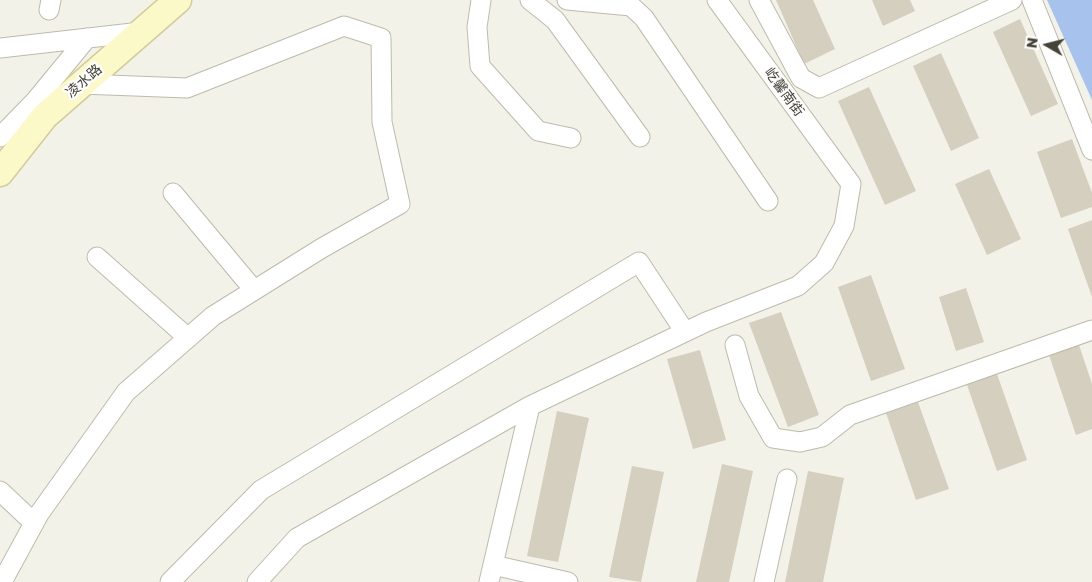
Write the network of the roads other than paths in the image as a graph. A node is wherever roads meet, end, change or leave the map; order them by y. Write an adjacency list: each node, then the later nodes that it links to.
1 (178, 0): 9 (street, 凌水路)
2 (481, 0): 15 (street)
3 (530, 0): 14 (street)
4 (567, 0): 19 (street)
5 (718, 0): 23 (street, 屹馨南街)
6 (759, 0): 7 (street)
7 (1012, 0)
8 (1032, 0): 16 (street)
9 (141, 32): 10 (street); 12 (street, 凌水路)
10 (86, 38): 11 (street); 13 (street)
11 (0, 48)
12 (81, 84): 17 (street, 凌水路); 21 (street)
13 (0, 137)
14 (640, 137)
15 (570, 138)
16 (1092, 150)
17 (0, 173)
18 (173, 193): 21 (street)
19 (768, 201)
20 (97, 257): 24 (street)
21 (254, 290): 24 (street)
22 (1092, 330): 25 (street)
23 (685, 332): 26 (street); 32 (street)
24 (188, 338): 29 (street)
25 (734, 345)
26 (530, 406): 30 (street); 33 (street)
27 (787, 479): 35 (street)
28 (0, 491): 29 (street)
29 (34, 523): 31 (street)
30 (491, 573): 34 (street)
31 (2, 582)
32 (170, 582)
33 (257, 582)
34 (568, 582)
35 (764, 582)

